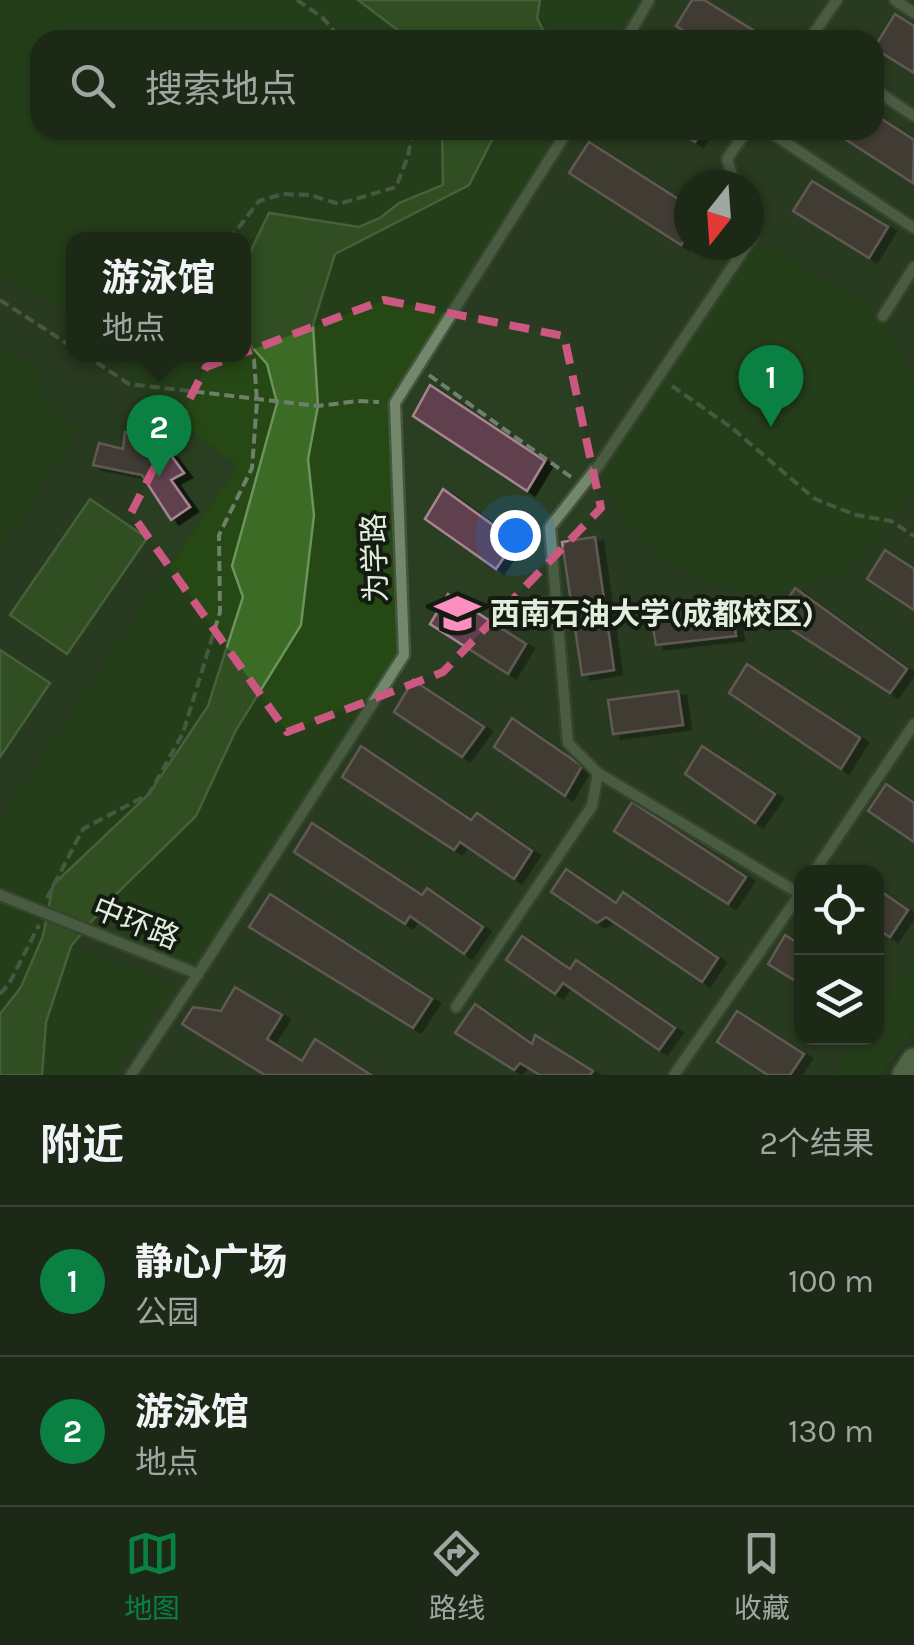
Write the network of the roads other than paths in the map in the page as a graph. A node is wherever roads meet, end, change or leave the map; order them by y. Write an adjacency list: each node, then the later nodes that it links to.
1 (649, 0): 5 (lane)
2 (837, 0): 6 (lane)
3 (895, 0): 4 (lane)
4 (914, 13)
5 (632, 30)
6 (817, 30)
7 (884, 96): 8 (lane)
8 (914, 116)
9 (562, 140): 23 (lane, 为学路)
10 (740, 140): 12 (lane)
11 (782, 140): 13 (lane)
12 (730, 170)
13 (914, 228)
14 (737, 260): 18 (lane)
15 (914, 267): 16 (lane)
16 (883, 316)
17 (914, 724): 19 (lane)
18 (598, 773): 20 (lane); 24 (lane)
19 (819, 865)
20 (794, 888)
21 (0, 896): 23 (lane, 中环路)
22 (794, 902): 27 (lane)
23 (198, 974): 26 (lane, 中环路)
24 (456, 1007)
25 (914, 1061): 28 (street)
26 (132, 1075)
27 (674, 1075)
28 (905, 1075)

